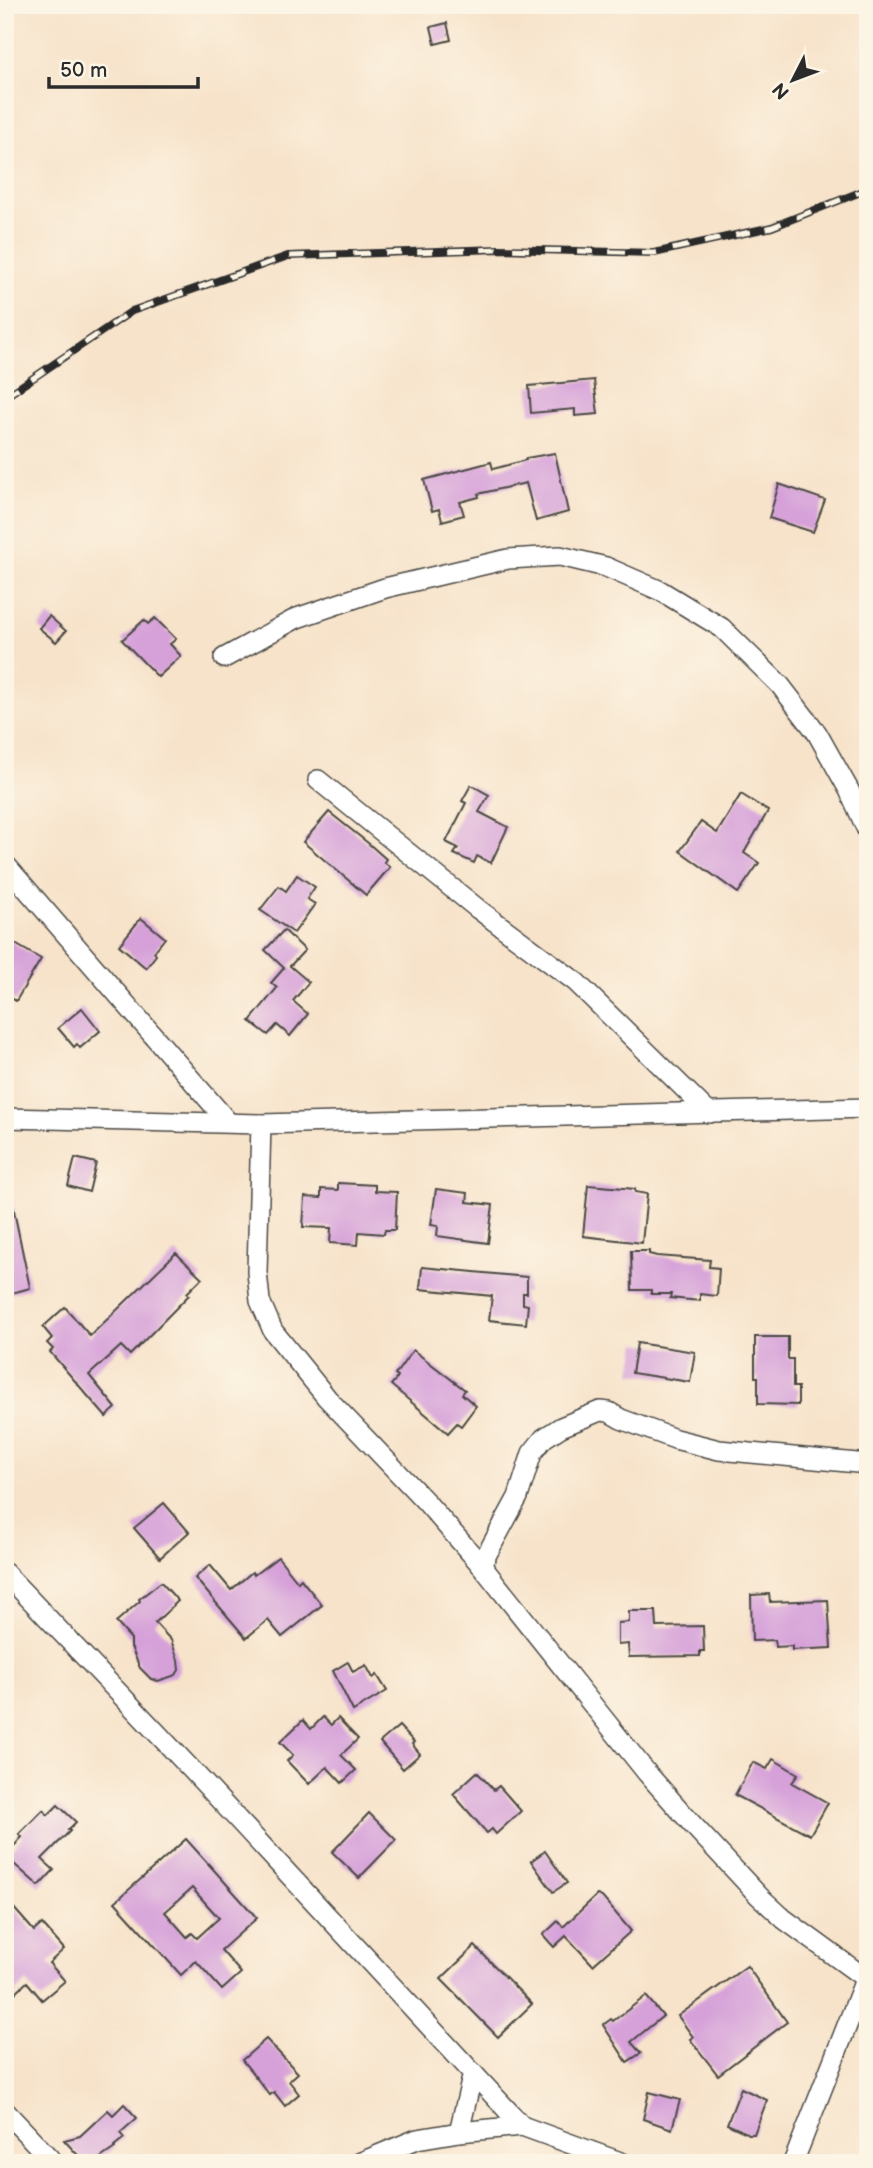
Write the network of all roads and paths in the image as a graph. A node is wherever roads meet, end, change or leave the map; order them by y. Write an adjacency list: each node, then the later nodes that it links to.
1 (224, 658): 3 (street)
2 (318, 779): 6 (street)
3 (868, 832)
4 (5, 864): 8 (street)
5 (868, 1108): 6 (street)
6 (709, 1113): 9 (street)
7 (5, 1118): 8 (street)
8 (228, 1122): 9 (street)
9 (261, 1124): 11 (street)
10 (868, 1464): 11 (street)
11 (481, 1565): 13 (street)
12 (5, 1573): 14 (street)
13 (867, 1975): 21 (street)
14 (472, 2073): 16 (street); 17 (street)
15 (5, 2110): 18 (street)
16 (522, 2126): 17 (street); 20 (street)
17 (459, 2132): 19 (street)
18 (54, 2163)
19 (359, 2163)
20 (623, 2163)
21 (793, 2163)

